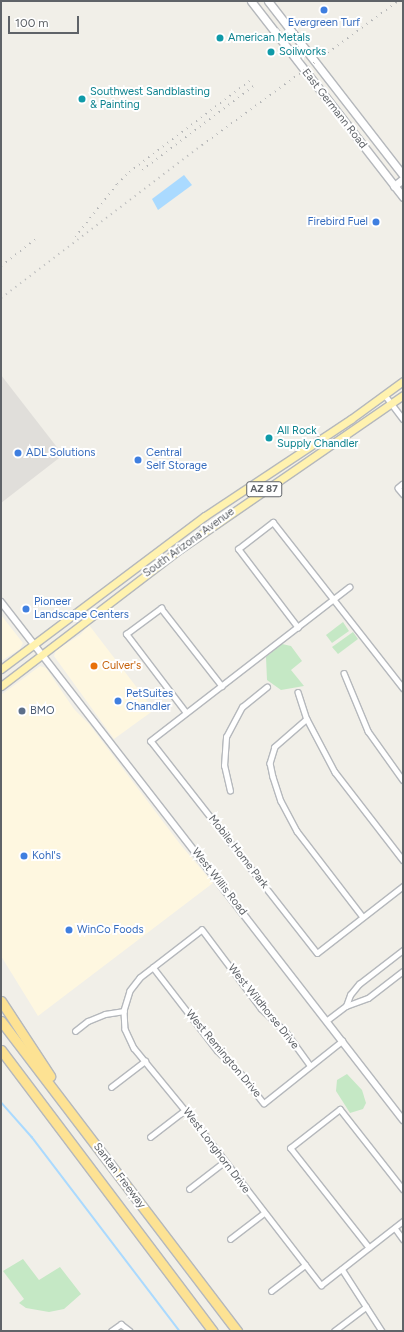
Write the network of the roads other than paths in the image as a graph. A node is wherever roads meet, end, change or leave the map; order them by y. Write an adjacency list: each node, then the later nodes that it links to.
1 (251, 1): 3 (main road, East Germann Road)
2 (270, 4): 3 (main road); 4 (main road, East Germann Road)
3 (262, 15): 5 (main road, East Germann Road)
4 (349, 105): 5 (main road); 6 (main road, East Germann Road)
5 (338, 114): 7 (main road, East Germann Road)
6 (388, 156): 7 (main road); 8 (main road, East Germann Road)
7 (378, 165): 10 (main road, East Germann Road)
8 (403, 175)
9 (403, 179): 10 (main road)
10 (394, 186): 11 (main road, East Germann Road)
11 (403, 197)
12 (403, 381): 13 (main road, South Arizona Avenue / AZ 87)
13 (385, 394): 15 (street); 23 (main road, South Arizona Avenue / AZ 87)
14 (403, 395): 15 (main road, South Arizona Avenue / AZ 87)
15 (392, 404): 16 (street); 24 (main road, South Arizona Avenue / AZ 87)
16 (403, 419)
17 (403, 484): 18 (street)
18 (403, 494)
19 (350, 587): 20 (street, Mobile Home Park)
20 (334, 600): 22 (street, Mobile Home Park); 22 (street); 30 (street)
21 (1, 602): 23 (street, West Willis Road)
22 (298, 628): 28 (street, Mobile Home Park)
23 (35, 644): 24 (street, West Willis Road); 25 (main road, South Arizona Avenue / AZ 87)
24 (43, 654): 27 (main road, South Arizona Avenue / AZ 87); 46 (street, West Willis Road)
25 (1, 669)
26 (344, 673): 34 (street)
27 (1, 686)
28 (222, 686): 32 (street, Mobile Home Park); 32 (street)
29 (267, 687): 35 (street)
30 (403, 688)
31 (298, 692): 33 (street)
32 (186, 713): 38 (street, Mobile Home Park)
33 (307, 719): 36 (street); 38 (street)
34 (403, 780)
35 (230, 791)
36 (403, 860)
37 (403, 886): 38 (street, Mobile Home Park)
38 (363, 917)
39 (403, 950): 43 (street)
40 (153, 967): 44 (street); 52 (street, West Remington Drive); 52 (street, West Wildhorse Drive)
41 (403, 971): 43 (street)
42 (1, 1001): 57 (highway)
43 (346, 1006): 46 (street)
44 (124, 1011): 47 (street); 51 (street, West Longhorn Drive)
45 (1, 1021): 57 (highway, Santan Freeway)
46 (326, 1021): 48 (street, West Willis Road)
47 (75, 1031)
48 (342, 1041): 52 (street); 56 (street, West Willis Road)
49 (1, 1050): 55 (highway, Santan Freeway)
50 (1, 1060): 55 (highway)
51 (145, 1061): 53 (street); 54 (street, West Longhorn Drive)
52 (310, 1066)
53 (111, 1087)
54 (186, 1110): 58 (street); 59 (street, West Longhorn Drive)
55 (54, 1120): 74 (highway, Santan Freeway)
56 (403, 1120)
57 (80, 1125): 75 (highway, Santan Freeway)
58 (150, 1137)
59 (224, 1162): 60 (street); 62 (street, West Longhorn Drive)
60 (189, 1189)
61 (403, 1189): 67 (street)
62 (264, 1213): 65 (street); 68 (street, West Longhorn Drive)
63 (403, 1221): 64 (street)
64 (395, 1228): 66 (street); 67 (street)
65 (230, 1239)
66 (403, 1239)
67 (369, 1248): 69 (street)
68 (305, 1265): 69 (street, West Longhorn Drive); 70 (street)
69 (342, 1269): 71 (street)
70 (271, 1291)
71 (366, 1307): 76 (street); 77 (street)
72 (111, 1331): 73 (street)
73 (130, 1331)
74 (213, 1331)
75 (237, 1331)
76 (334, 1331)
77 (382, 1331)

